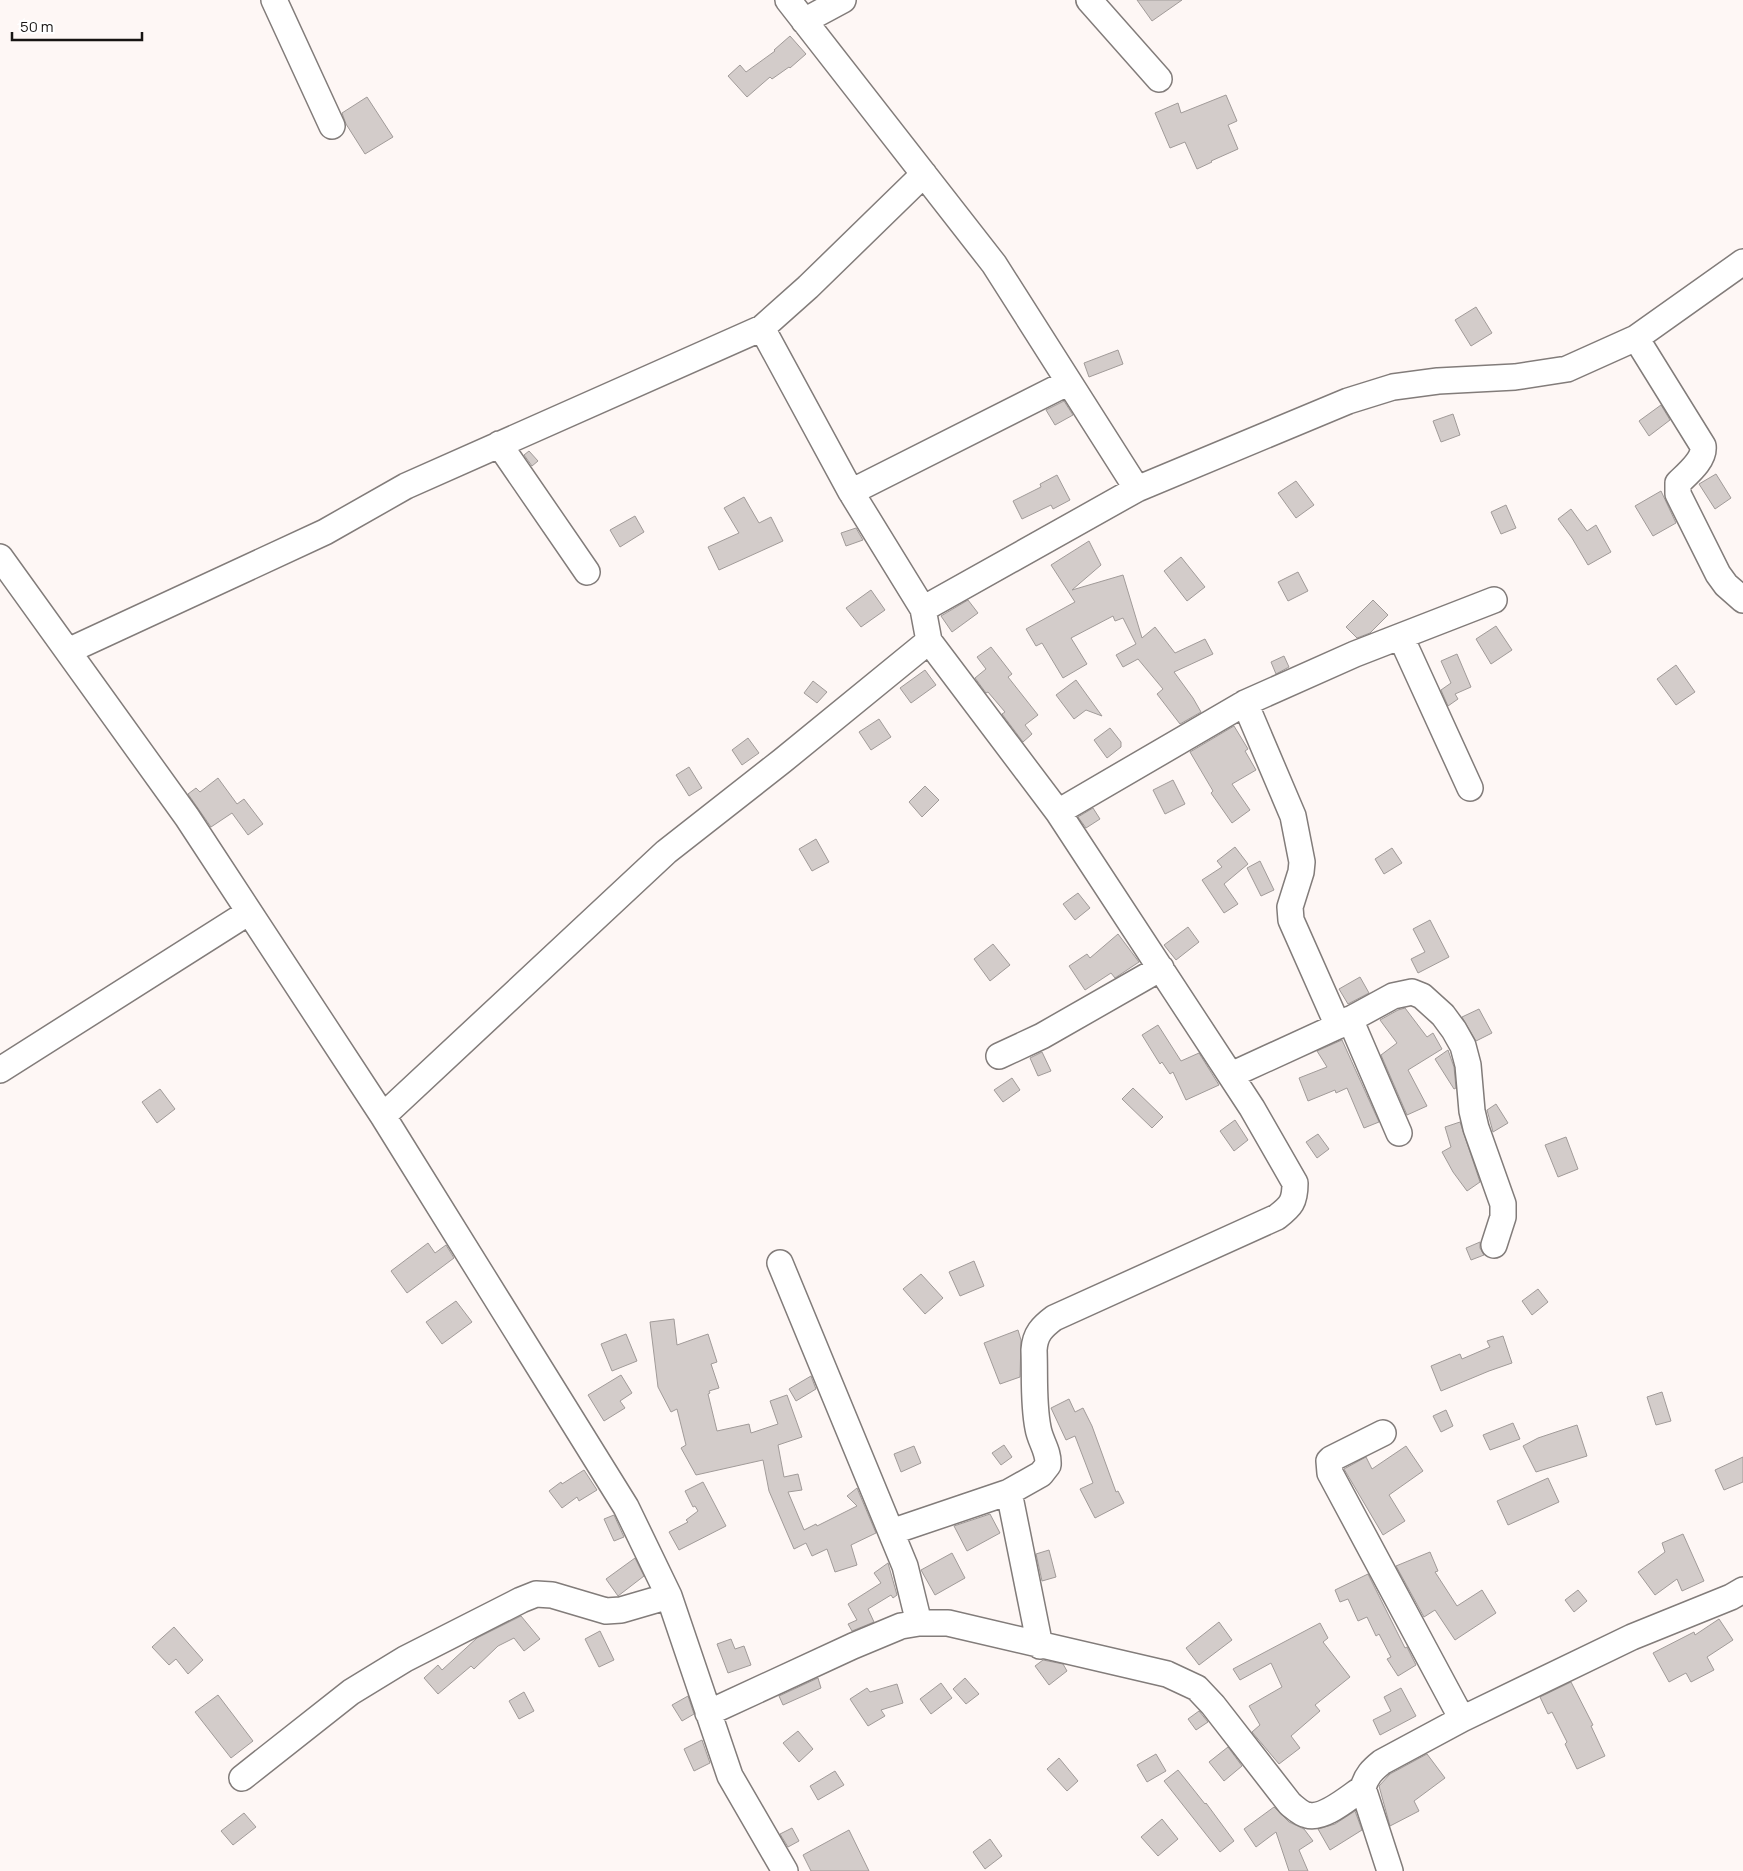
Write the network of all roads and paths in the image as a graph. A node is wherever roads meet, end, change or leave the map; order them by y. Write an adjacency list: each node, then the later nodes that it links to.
1 (274, 0): 7 (street)
2 (788, 0): 5 (street)
3 (843, 0): 5 (street)
4 (1089, 0): 6 (street)
5 (804, 21): 8 (street)
6 (1159, 79)
7 (332, 126)
8 (924, 174): 10 (street); 12 (street)
9 (1743, 262): 11 (street)
10 (762, 328): 13 (street); 15 (street)
11 (1636, 338): 14 (street); 19 (street)
12 (1069, 382): 14 (street); 15 (street)
13 (499, 444): 17 (street); 23 (street)
14 (1137, 489): 20 (street)
15 (851, 492): 20 (street)
16 (0, 557): 23 (street)
17 (587, 572)
18 (1494, 600): 21 (street)
19 (1743, 600)
20 (923, 609): 22 (street)
21 (1401, 637): 24 (street); 25 (street)
22 (929, 641): 26 (street); 33 (street)
23 (68, 651): 27 (street)
24 (1245, 703): 26 (street); 29 (street)
25 (1470, 788)
26 (1058, 812): 28 (street)
27 (249, 912): 31 (street); 33 (street)
28 (1161, 968): 30 (street); 32 (street)
29 (1344, 1023): 32 (street); 34 (street); 35 (street)
30 (999, 1056)
31 (0, 1070)
32 (1231, 1075): 38 (street)
33 (383, 1116): 41 (street)
34 (1399, 1133)
35 (1494, 1245)
36 (780, 1263): 39 (street)
37 (1383, 1433): 45 (street)
38 (1010, 1492): 39 (street); 43 (street)
39 (891, 1532): 42 (street)
40 (1743, 1590): 45 (street)
41 (669, 1596): 44 (street); 46 (street)
42 (919, 1623): 43 (street); 44 (street)
43 (1040, 1646): 47 (street)
44 (708, 1713): 48 (street)
45 (1462, 1719): 47 (street)
46 (242, 1778)
47 (1363, 1788): 49 (street)
48 (785, 1871)
49 (1390, 1871)

